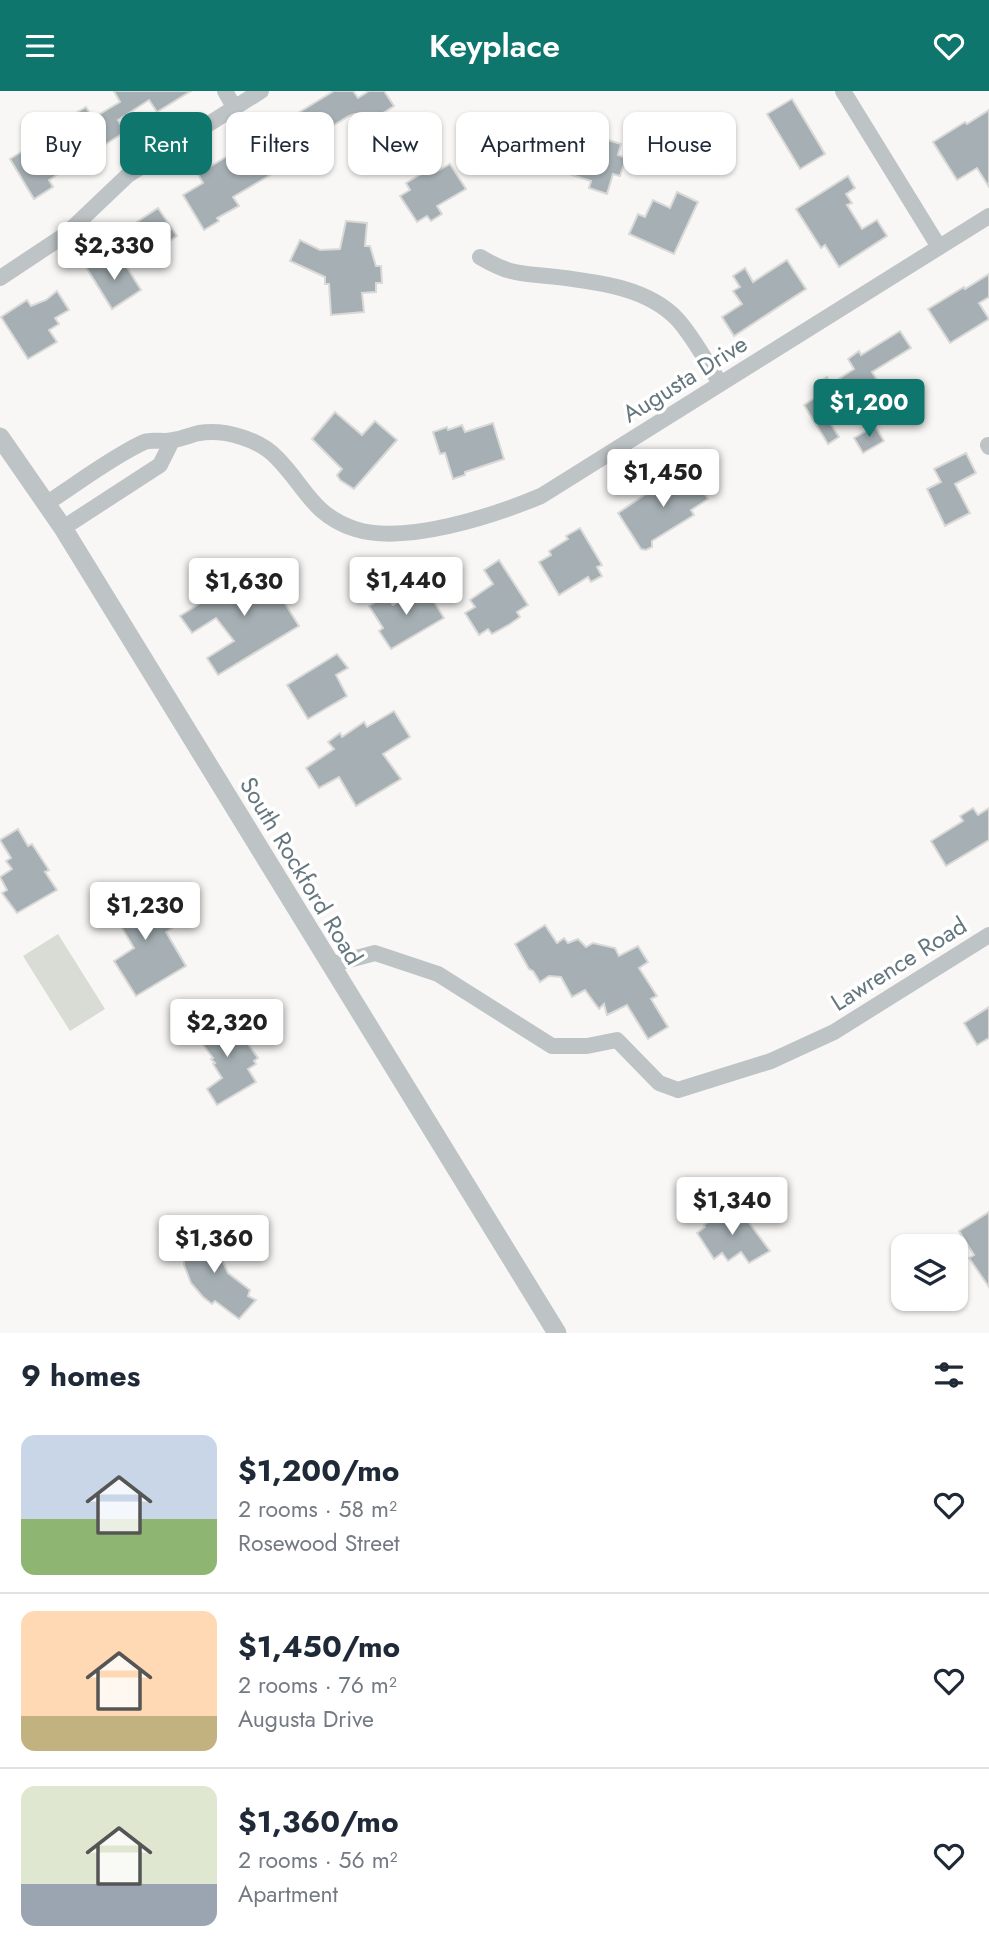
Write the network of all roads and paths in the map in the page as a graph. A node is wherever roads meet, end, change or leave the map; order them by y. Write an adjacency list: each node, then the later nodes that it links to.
1 (225, 91): 4 (street)
2 (261, 91): 4 (street)
3 (843, 91): 6 (street)
4 (234, 107): 8 (street)
5 (989, 216): 6 (street, Augusta Drive)
6 (939, 247): 9 (street, Augusta Drive)
7 (480, 257): 9 (street)
8 (0, 278)
9 (720, 383): 11 (street, Augusta Drive)
10 (0, 437): 12 (street, South Rockford Road)
11 (172, 441): 12 (street, Augusta Drive); 13 (street)
12 (47, 503): 13 (street, South Rockford Road)
13 (63, 528): 15 (street, South Rockford Road)
14 (989, 936): 15 (street, Lawrence Road)
15 (330, 965): 16 (street, South Rockford Road)
16 (557, 1333)

